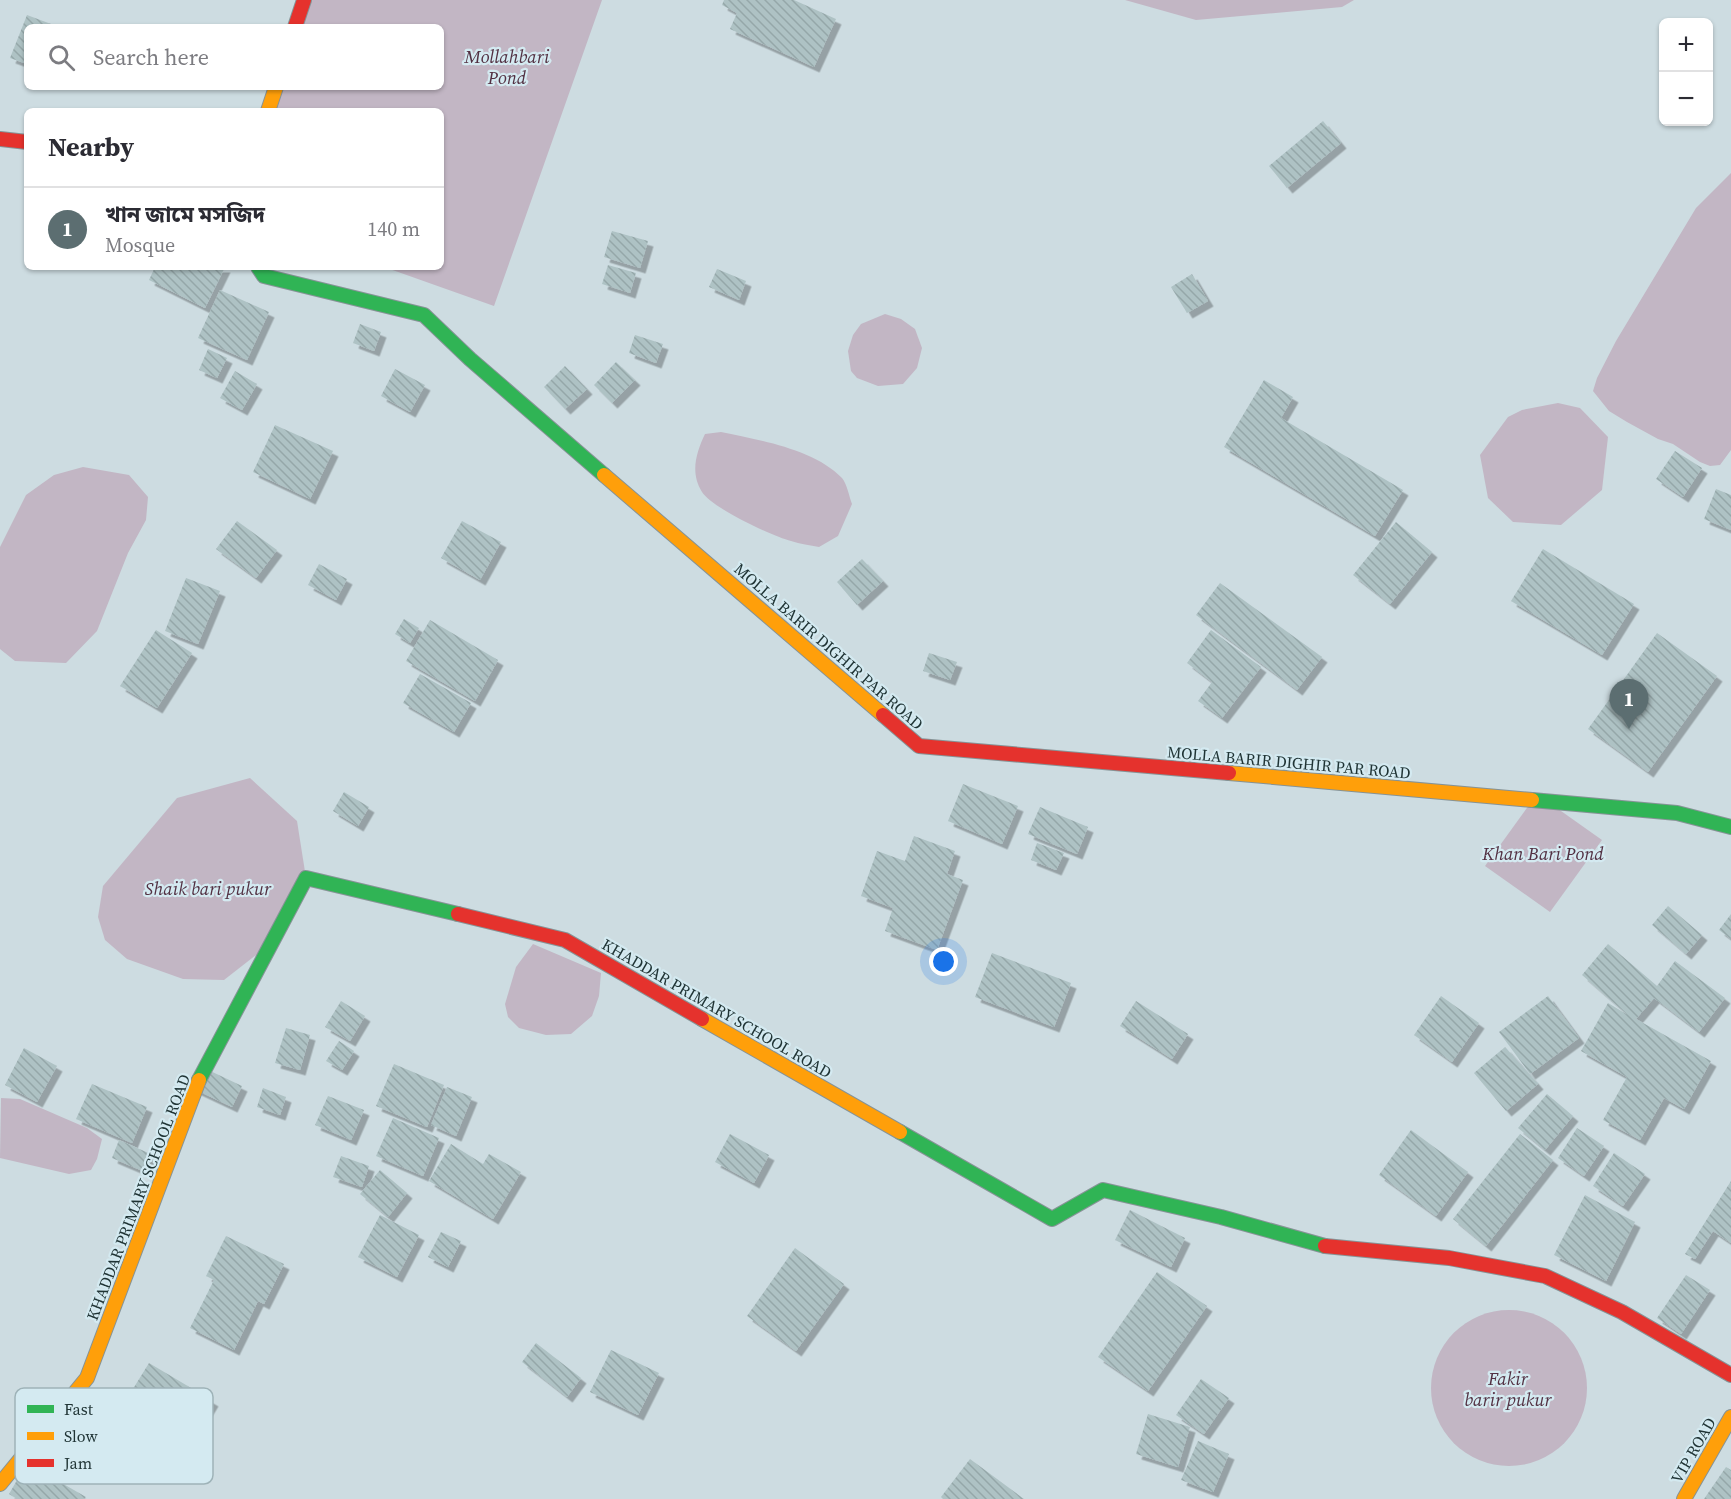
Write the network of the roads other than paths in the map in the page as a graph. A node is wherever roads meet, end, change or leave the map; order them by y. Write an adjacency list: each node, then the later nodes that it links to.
1 (304, 0): 2 (street)
2 (297, 24)
3 (275, 90): 4 (street)
4 (269, 108)
5 (0, 139): 6 (street)
6 (24, 142)
7 (260, 270): 8 (street, MOLLA BARIR DIGHIR PAR ROAD)
8 (1731, 827)
9 (1731, 1375): 10 (street, KHADDAR PRIMARY SCHOOL ROAD)
10 (79, 1388)
11 (1731, 1417): 14 (street, VIP ROAD)
12 (15, 1466): 13 (street, KHADDAR PRIMARY SCHOOL ROAD)
13 (0, 1484)
14 (1684, 1499)

